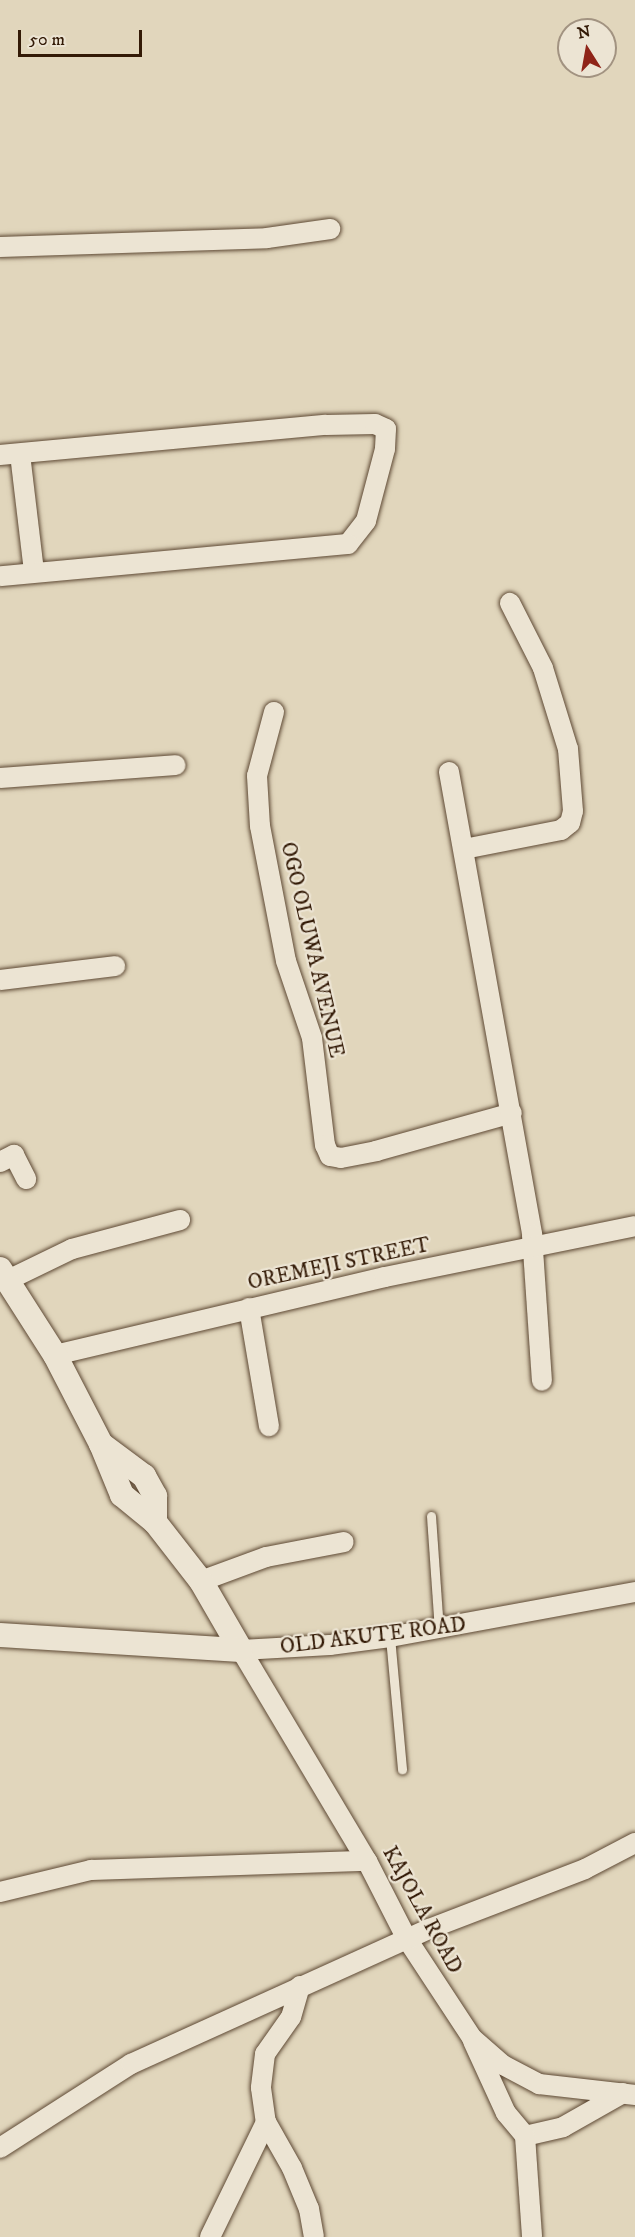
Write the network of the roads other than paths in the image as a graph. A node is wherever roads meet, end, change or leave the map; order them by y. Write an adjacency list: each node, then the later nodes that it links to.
1 (330, 229): 2 (street)
2 (0, 248)
3 (10, 454): 4 (street); 4 (street)
4 (34, 571): 5 (street)
5 (0, 576)
6 (510, 603): 11 (street)
7 (274, 712): 14 (street, OGO OLUWA AVENUE)
8 (176, 765): 10 (street)
9 (449, 772): 11 (street)
10 (0, 778)
11 (464, 849): 14 (street)
12 (115, 966): 13 (street)
13 (0, 980)
14 (512, 1113): 19 (street)
15 (0, 1162): 16 (street)
16 (26, 1179)
17 (180, 1220): 20 (street)
18 (635, 1226): 19 (street, OREMEJI STREET)
19 (533, 1249): 21 (street, OREMEJI STREET); 23 (street)
20 (4, 1275): 22 (street)
21 (249, 1308): 22 (street, OREMEJI STREET); 24 (street)
22 (55, 1355): 27 (street)
23 (542, 1381)
24 (269, 1426)
25 (431, 1516): 29 (lane)
26 (344, 1542): 27 (street)
27 (201, 1581): 32 (street)
28 (635, 1592): 29 (street, OLD AKUTE ROAD)
29 (439, 1629): 31 (street, OLD AKUTE ROAD)
30 (0, 1635): 32 (street, OLD AKUTE ROAD)
31 (390, 1637): 32 (street, OLD AKUTE ROAD); 33 (lane)
32 (241, 1650): 35 (street, KAJOLA ROAD)
33 (402, 1770)
34 (635, 1843): 37 (street)
35 (367, 1861): 36 (street); 37 (street, KAJOLA ROAD)
36 (0, 1892)
37 (407, 1939): 38 (street); 39 (street, KAJOLA ROAD)
38 (300, 1986): 41 (street); 43 (street)
39 (472, 2038): 40 (street, KAJOLA ROAD); 42 (street)
40 (629, 2094): 42 (street)
41 (266, 2122): 44 (street); 45 (street)
42 (525, 2136): 46 (street)
43 (0, 2148)
44 (210, 2237)
45 (314, 2237)
46 (532, 2237)

